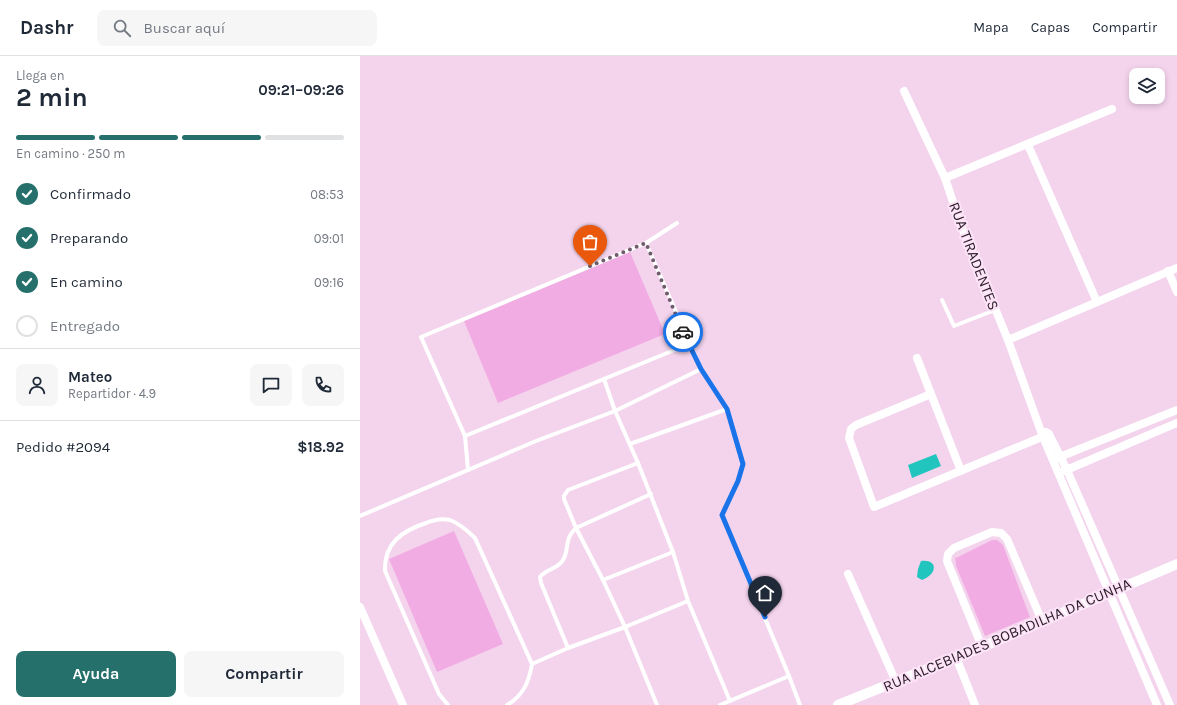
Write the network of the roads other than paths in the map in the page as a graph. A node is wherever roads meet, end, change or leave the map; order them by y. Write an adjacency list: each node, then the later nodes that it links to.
1 (904, 91): 4 (street, RUA TIRADENTES)
2 (1112, 109): 3 (street)
3 (1028, 145): 4 (street); 11 (street)
4 (945, 178): 12 (street, RUA TIRADENTES)
5 (677, 223): 6 (lane)
6 (646, 243): 14 (lane); 23 (lane)
7 (1177, 268): 8 (street)
8 (1168, 271): 9 (street); 11 (street)
9 (1177, 292)
10 (942, 300): 12 (lane)
11 (1097, 302): 13 (street)
12 (995, 310): 13 (street, RUA TIRADENTES)
13 (1008, 340): 24 (street, RUA TIRADENTES)
14 (689, 344): 16 (lane); 17 (lane)
15 (917, 358): 18 (street)
16 (701, 369): 19 (lane); 21 (lane)
17 (604, 379): 21 (lane); 23 (lane)
18 (931, 394): 29 (street); 29 (street)
19 (727, 409): 25 (lane); 48 (lane)
20 (1177, 410): 26 (street)
21 (615, 411): 25 (lane); 28 (lane)
22 (1177, 423): 30 (street)
23 (465, 436): 28 (lane)
24 (1046, 436): 26 (street, RUA TIRADENTES); 29 (street)
25 (630, 444): 27 (lane)
26 (1057, 458): 30 (street, RUA TIRADENTES)
27 (638, 463): 31 (lane); 33 (lane)
28 (468, 470): 32 (lane)
29 (961, 471)
30 (1063, 471): 38 (street, RUA TIRADENTES); 39 (street, RUA TIRADENTES)
31 (650, 494): 33 (lane); 34 (lane)
32 (360, 516)
33 (576, 528): 37 (lane); 45 (lane)
34 (673, 552): 37 (lane); 40 (lane)
35 (1177, 564): 38 (street, RUA ALCEBIADES BOBADILHA DA CUNHA)
36 (848, 574): 49 (street)
37 (603, 580): 43 (lane)
38 (1119, 588): 39 (street, RUA ALCEBIADES BOBADILHA DA CUNHA); 60 (street, RUA TIRADENTES)
39 (1108, 592): 42 (street, RUA ALCEBIADES BOBADILHA DA CUNHA); 59 (street, RUA TIRADENTES)
40 (688, 601): 43 (lane); 50 (lane)
41 (360, 606): 51 (street)
42 (1042, 621): 44 (street, RUA ALCEBIADES BOBADILHA DA CUNHA); 44 (street)
43 (625, 627): 45 (lane); 54 (lane)
44 (982, 647): 46 (street, RUA ALCEBIADES BOBADILHA DA CUNHA)
45 (568, 648): 47 (lane)
46 (956, 657): 49 (street, RUA ALCEBIADES BOBADILHA DA CUNHA); 58 (street)
47 (532, 664): 52 (lane); 53 (lane)
48 (789, 676): 50 (lane); 56 (lane)
49 (896, 682): 57 (street, RUA ALCEBIADES BOBADILHA DA CUNHA)
50 (730, 701): 55 (lane)
51 (403, 705)
52 (448, 705)
53 (507, 705)
54 (657, 705)
55 (720, 705)
56 (800, 705)
57 (838, 705)
58 (976, 705)
59 (1157, 705)
60 (1170, 705)

